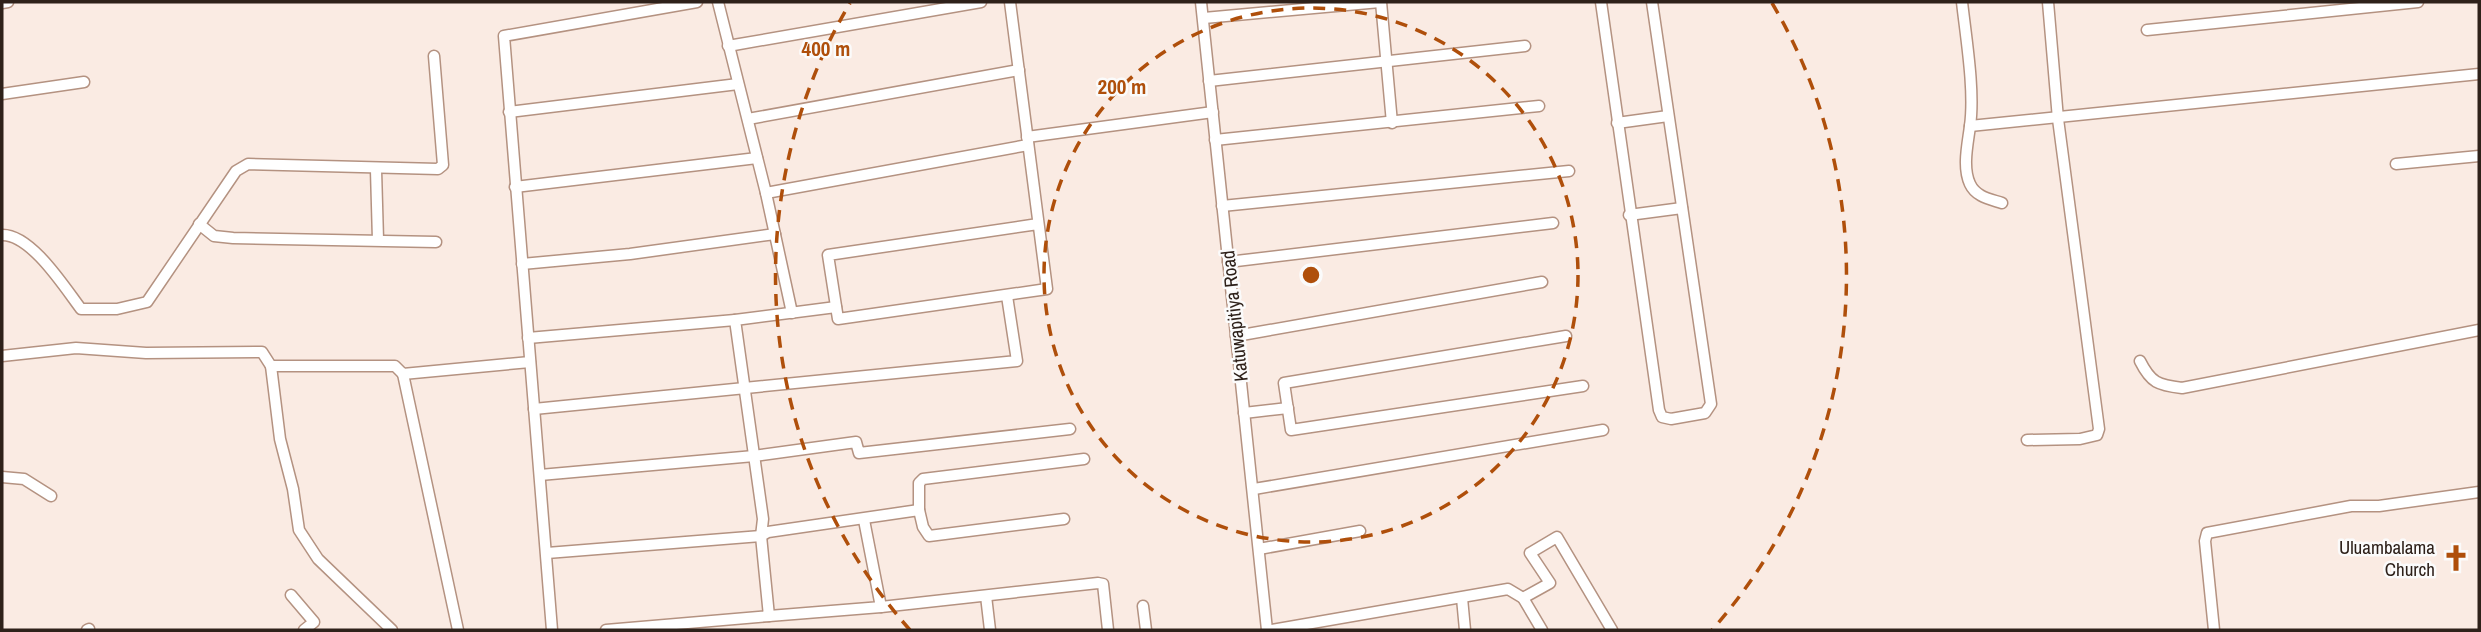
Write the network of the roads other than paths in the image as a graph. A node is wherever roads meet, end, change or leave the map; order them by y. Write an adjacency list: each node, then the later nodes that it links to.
1 (8, 2): 13 (street)
2 (697, 2): 27 (street)
3 (718, 2): 16 (street)
4 (981, 2): 16 (street)
5 (1010, 2): 20 (street)
6 (1201, 2): 14 (street, Katuwapitiya Road)
7 (1380, 2): 14 (street); 19 (street)
8 (1601, 2): 33 (street)
9 (1652, 2): 29 (street)
10 (1962, 2): 34 (street)
11 (2048, 2): 30 (street)
12 (2418, 2): 15 (street)
13 (2, 3)
14 (1204, 19): 22 (street, Katuwapitiya Road)
15 (2147, 30)
16 (729, 46): 24 (street)
17 (1525, 46): 19 (street)
18 (435, 56): 40 (street)
19 (1387, 63): 22 (street); 32 (street)
20 (1019, 70): 31 (street); 36 (street)
21 (2479, 74): 30 (street)
22 (1209, 81): 28 (street, Katuwapitiya Road)
23 (84, 82): 25 (street)
24 (738, 84): 27 (street); 31 (street)
25 (2, 94)
26 (1539, 106): 32 (street)
27 (509, 112): 42 (street)
28 (1213, 112): 35 (street, Katuwapitiya Road); 36 (street)
29 (1668, 116): 33 (street); 46 (street)
30 (2059, 118): 34 (street); 78 (street)
31 (748, 119): 38 (street)
32 (1392, 122): 35 (street)
33 (1618, 123): 47 (street)
34 (1970, 126): 44 (street)
35 (1215, 140): 45 (street, Katuwapitiya Road)
36 (1028, 141): 43 (street); 50 (street)
37 (2479, 156): 39 (street)
38 (757, 158): 42 (street); 43 (street)
39 (2396, 164)
40 (376, 170): 49 (street); 53 (street)
41 (1569, 171): 45 (street)
42 (515, 187): 56 (street)
43 (766, 193): 52 (street)
44 (2002, 203)
45 (1222, 206): 55 (street, Katuwapitiya Road)
46 (1682, 208): 47 (street); 47 (street)
47 (1629, 215)
48 (1553, 223): 55 (street)
49 (199, 224): 51 (street); 53 (street)
50 (1038, 224): 58 (street); 59 (street)
51 (2, 234)
52 (775, 234): 56 (street); 60 (street)
53 (378, 240): 54 (street)
54 (436, 242)
55 (1228, 262): 63 (street, Katuwapitiya Road)
56 (522, 264): 65 (street)
57 (1542, 282): 63 (street)
58 (1007, 296): 59 (street); 71 (street)
59 (836, 307): 60 (street)
60 (792, 313): 61 (street)
61 (735, 320): 65 (street); 71 (street)
62 (2479, 330): 67 (street)
63 (1236, 336): 75 (street, Katuwapitiya Road)
64 (1566, 336): 73 (street)
65 (528, 338): 68 (street)
66 (2, 356): 69 (street)
67 (2140, 361)
68 (530, 362): 70 (street); 74 (street)
69 (271, 366): 70 (street); 100 (street)
70 (403, 374): 102 (street)
71 (745, 386): 74 (street); 79 (street)
72 (1583, 386): 73 (street)
73 (1288, 408): 75 (street)
74 (534, 409): 81 (street)
75 (1244, 413): 83 (street, Katuwapitiya Road)
76 (1070, 429): 79 (street)
77 (1603, 430): 83 (street)
78 (2027, 440)
79 (754, 456): 81 (street); 90 (street)
80 (1084, 459): 86 (street)
81 (540, 475): 92 (street)
82 (2, 477): 85 (street)
83 (1254, 489): 91 (street, Katuwapitiya Road)
84 (2479, 492): 112 (street)
85 (51, 496)
86 (919, 510): 87 (street); 88 (street)
87 (1064, 519)
88 (864, 520): 90 (street); 98 (street)
89 (1360, 531): 91 (street)
90 (761, 536): 92 (street); 99 (street)
91 (1259, 549): 108 (street, Katuwapitiya Road)
92 (547, 553): 103 (street)
93 (291, 595): 101 (street)
94 (986, 596): 98 (street); 105 (street); 106 (street)
95 (1462, 598): 96 (street); 108 (street); 109 (street)
96 (1523, 598): 110 (street); 111 (street)
97 (1143, 606): 107 (street)
98 (881, 607): 99 (street)
99 (769, 616): 104 (street)
100 (391, 629)
101 (304, 630)
102 (458, 630)
103 (552, 630)
104 (608, 630)
105 (990, 630)
106 (1108, 630)
107 (1146, 630)
108 (1270, 630)
109 (1465, 630)
110 (1542, 630)
111 (1612, 630)
112 (2214, 630)

